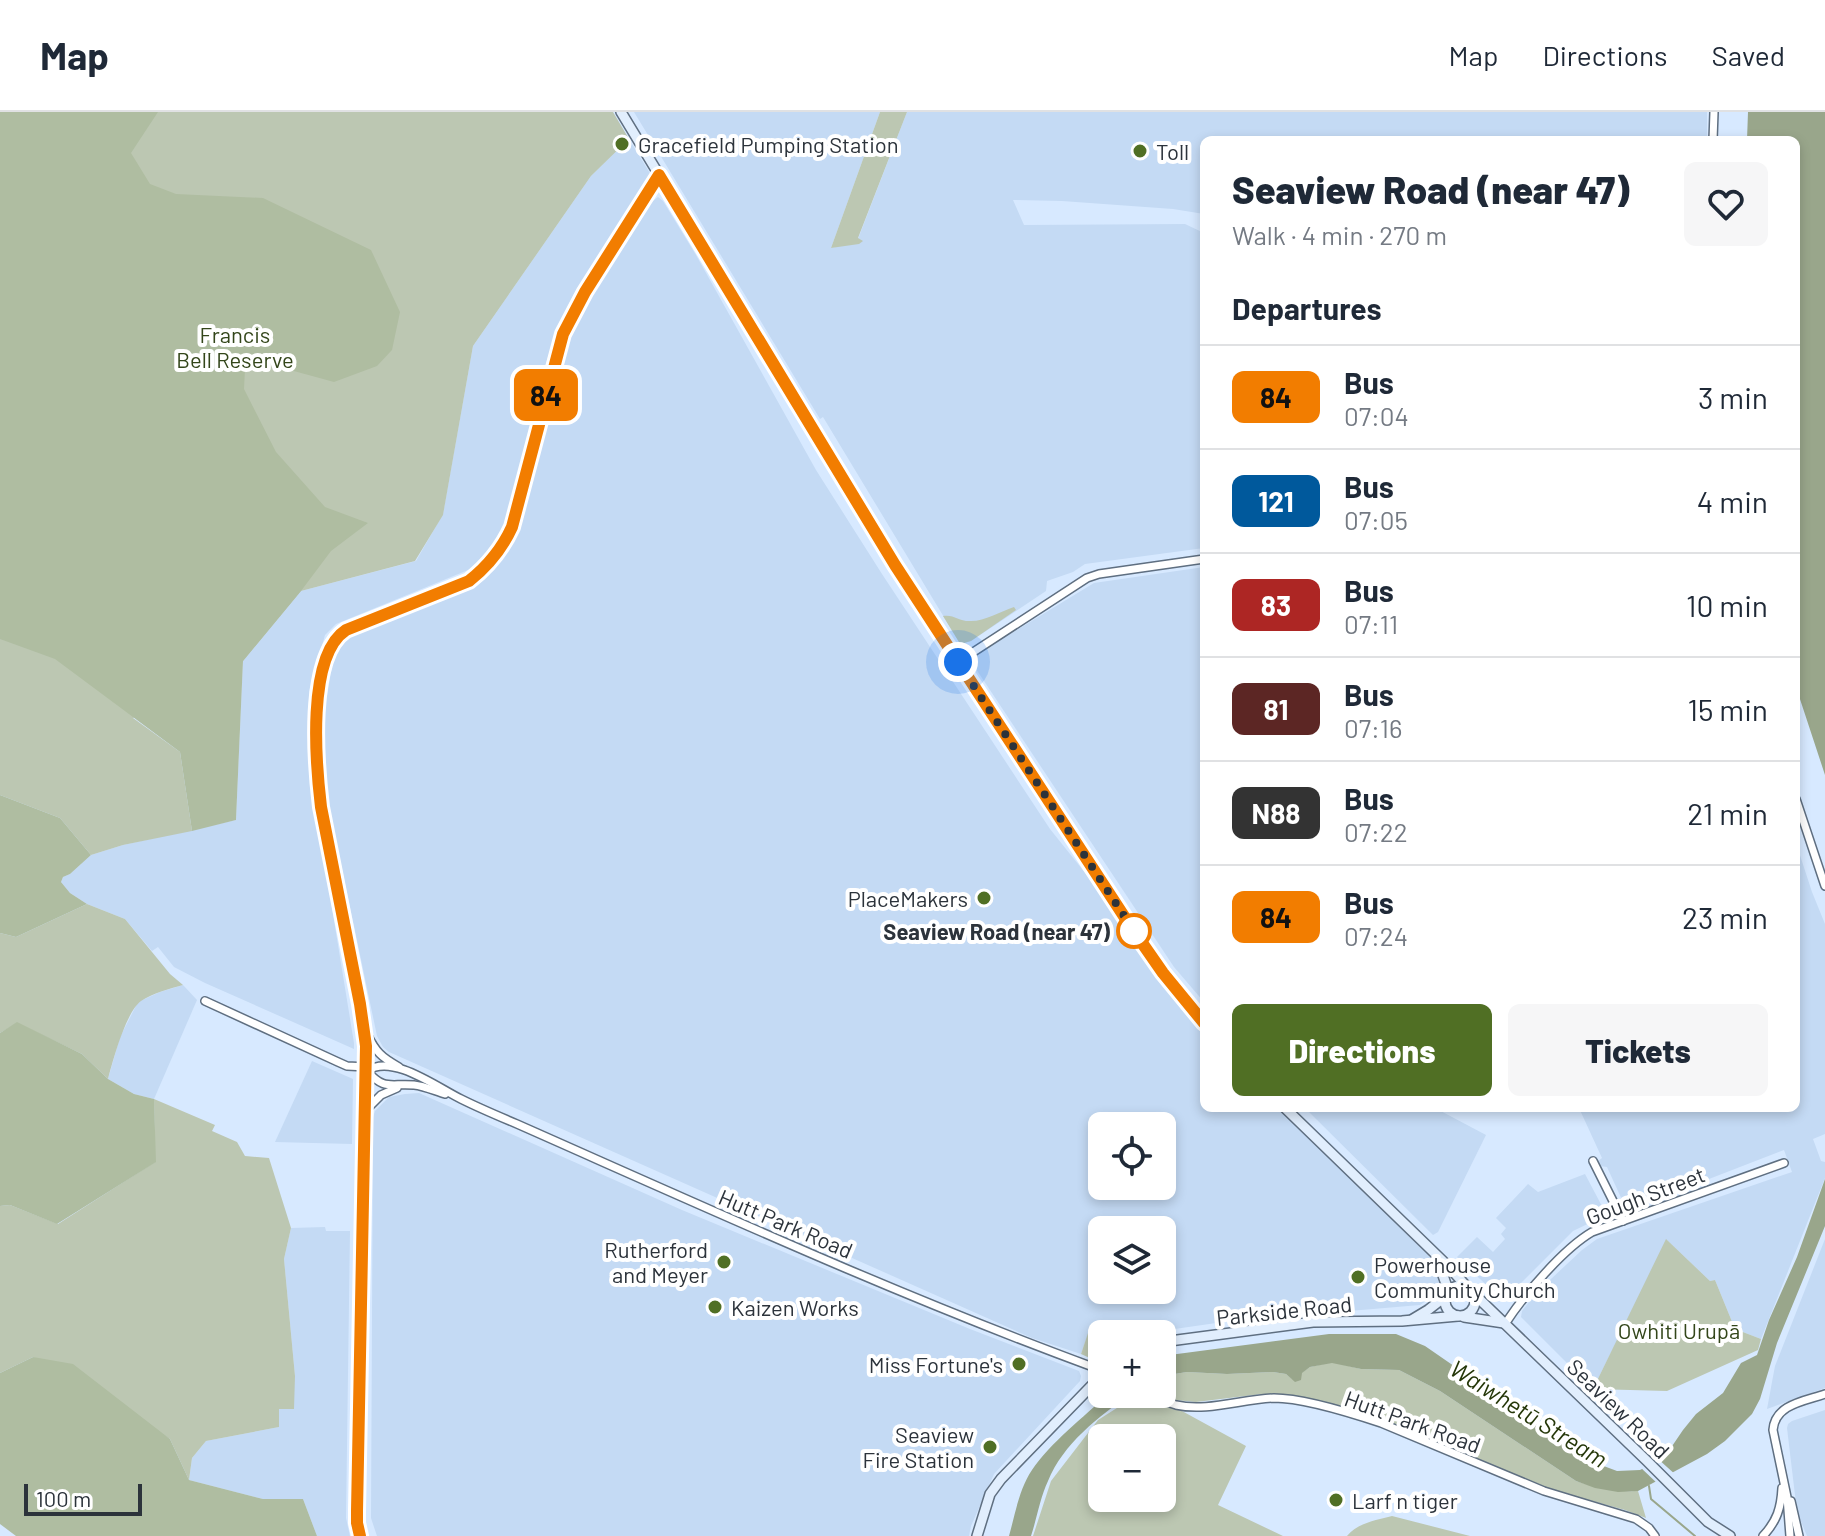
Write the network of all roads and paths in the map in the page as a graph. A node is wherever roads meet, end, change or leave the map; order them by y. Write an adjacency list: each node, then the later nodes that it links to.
1 (621, 112): 4 (main road)
2 (1714, 112): 3 (street)
3 (1713, 136)
4 (659, 175): 6 (main road); 11 (street)
5 (1200, 560): 6 (street)
6 (958, 662): 10 (main road)
7 (1800, 811): 8 (street)
8 (1825, 886)
9 (205, 1001): 12 (street)
10 (1200, 1018)
11 (364, 1028): 12 (street); 13 (street, Hutt Park Road)
12 (367, 1069): 13 (street, Hutt Park Road); 14 (street, Hutt Park Road); 16 (street)
13 (402, 1069): 15 (street, Hutt Park Road)
14 (407, 1085): 15 (street, Hutt Park Road); 16 (street)
15 (458, 1098): 28 (street, Hutt Park Road)
16 (365, 1111): 34 (street)
17 (1289, 1112): 21 (main road, Seaview Road)
18 (1593, 1161): 20 (street)
19 (1784, 1163): 20 (street, Gough Street)
20 (1623, 1221): 26 (street, Gough Street)
21 (1435, 1254): 22 (main road, Seaview Road); 23 (main road, Seaview Road)
22 (1470, 1290): 23 (main road); 24 (main road); 26 (main road, Seaview Road)
23 (1446, 1296): 24 (main road); 25 (main road)
24 (1460, 1316): 25 (main road, Parkside Road); 26 (main road)
25 (1409, 1320): 27 (main road, Parkside Road)
26 (1504, 1323): 33 (main road, Seaview Road)
27 (1176, 1340)
28 (1088, 1365)
29 (1088, 1389): 35 (main road)
30 (1825, 1394): 32 (street)
31 (1176, 1405): 36 (street, Hutt Park Road)
32 (1783, 1480): 39 (street); 40 (street); 41 (street)
33 (1708, 1522): 37 (main road, Seaview Road); 38 (main road, Seaview Road)
34 (360, 1536)
35 (977, 1536)
36 (1655, 1536)
37 (1718, 1536)
38 (1730, 1536)
39 (1763, 1536)
40 (1790, 1536)
41 (1799, 1536)

